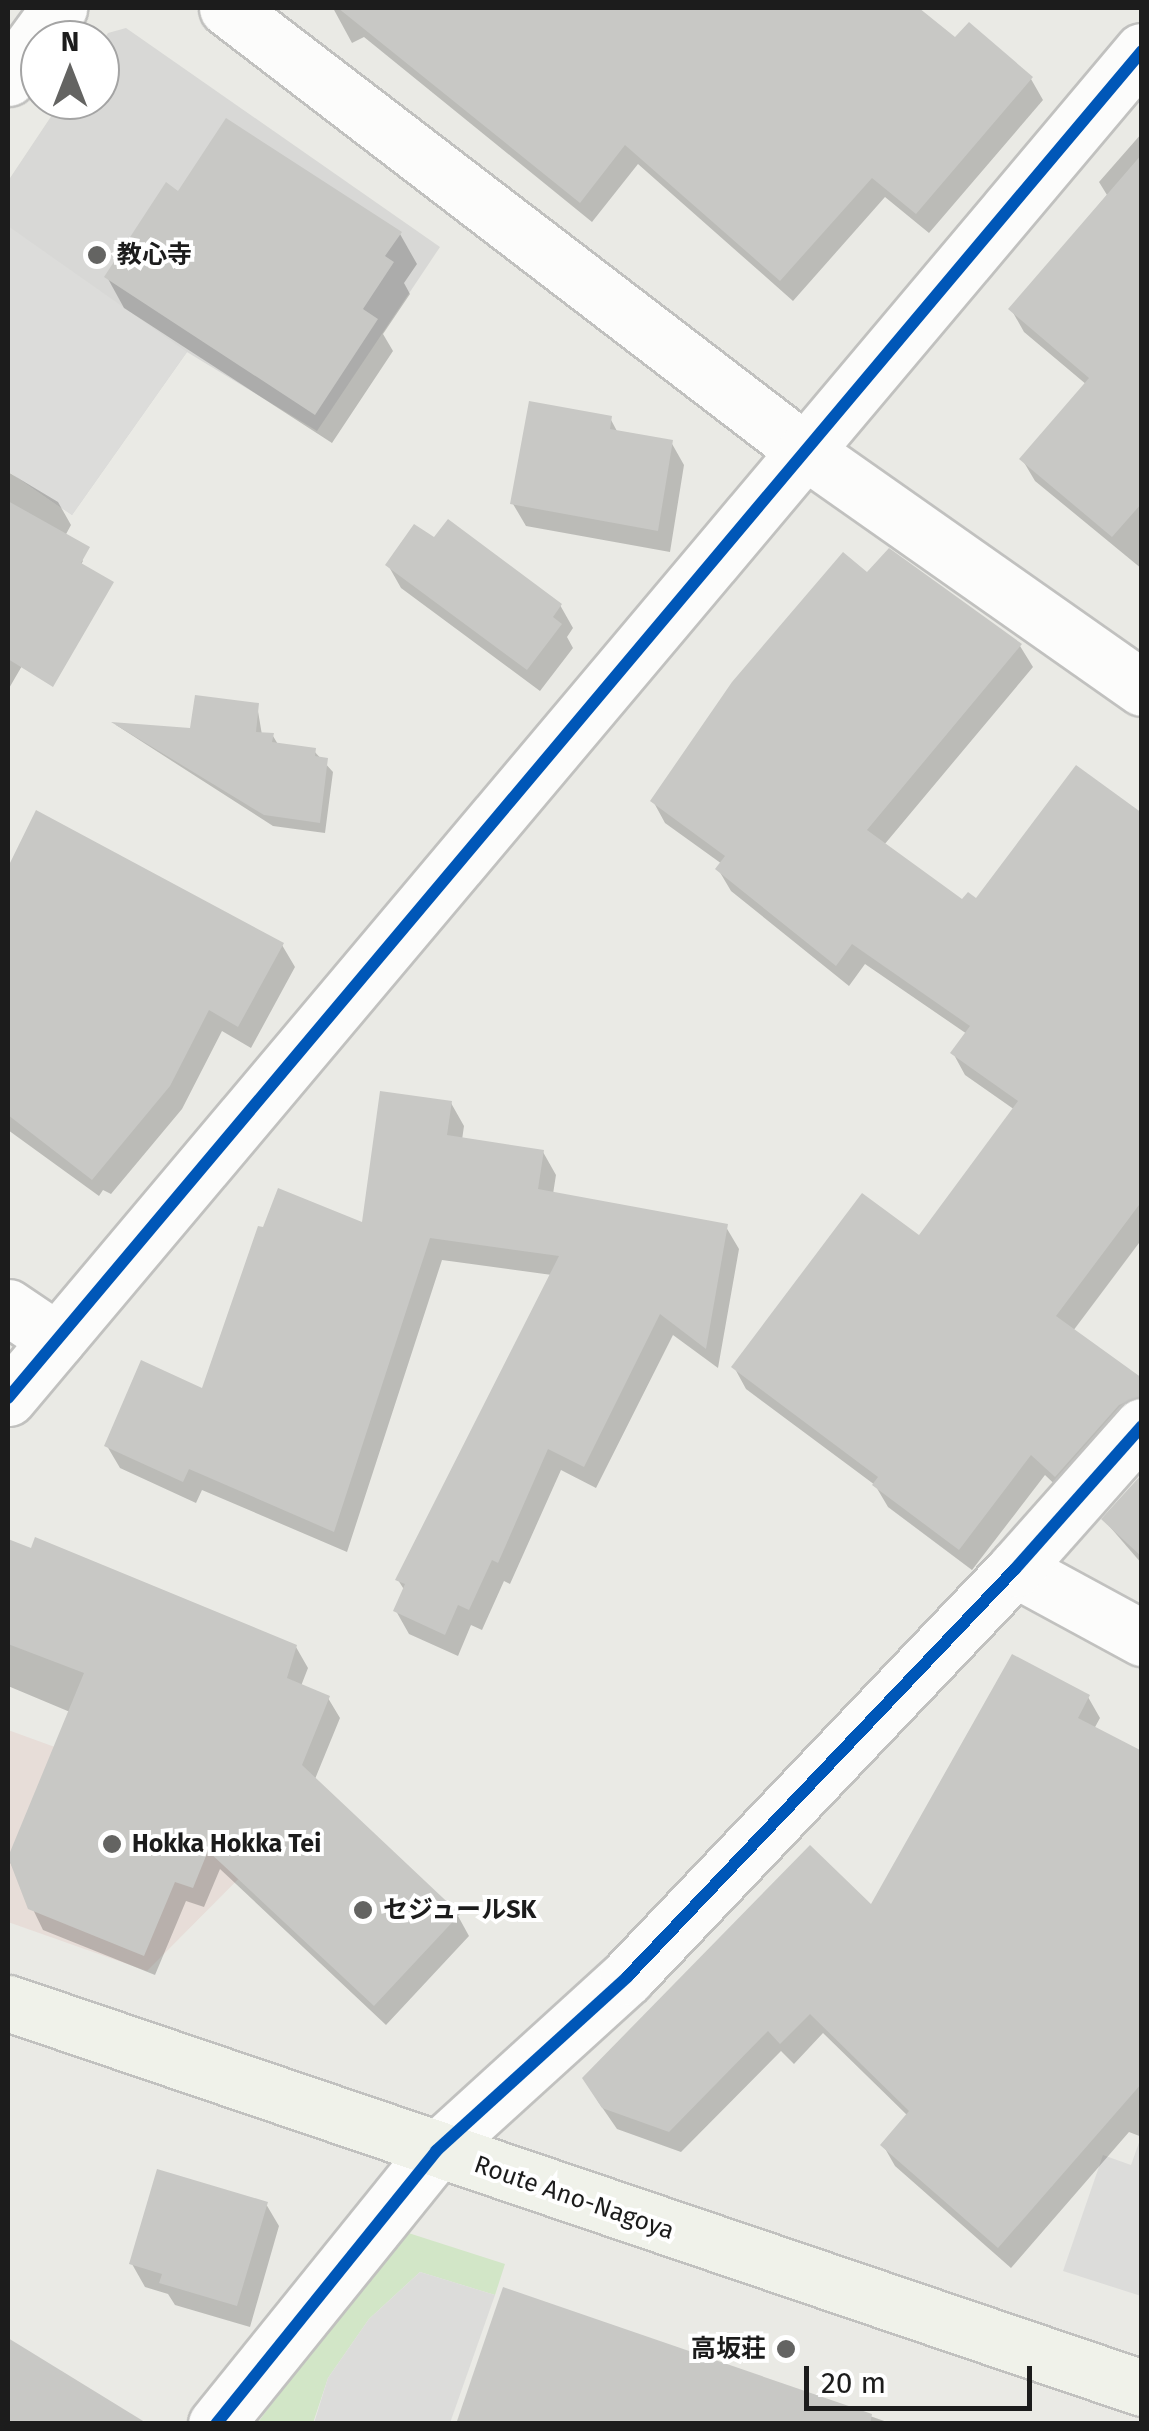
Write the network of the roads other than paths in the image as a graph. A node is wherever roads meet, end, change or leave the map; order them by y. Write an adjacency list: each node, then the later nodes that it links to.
1 (59, 8): 4 (street)
2 (227, 8): 5 (street)
3 (1142, 51): 5 (street)
4 (8, 78)
5 (805, 451): 6 (street); 8 (street)
6 (1142, 688)
7 (8, 1307): 8 (street)
8 (57, 1340): 9 (street)
9 (8, 1398)
10 (1142, 1426): 11 (street)
11 (1015, 1569): 12 (street); 14 (street)
12 (1142, 1638)
13 (8, 2003): 14 (main road, Route Ano-Nagoya)
14 (436, 2151): 15 (main road, Route Ano-Nagoya); 16 (street)
15 (1142, 2388)
16 (216, 2424)

